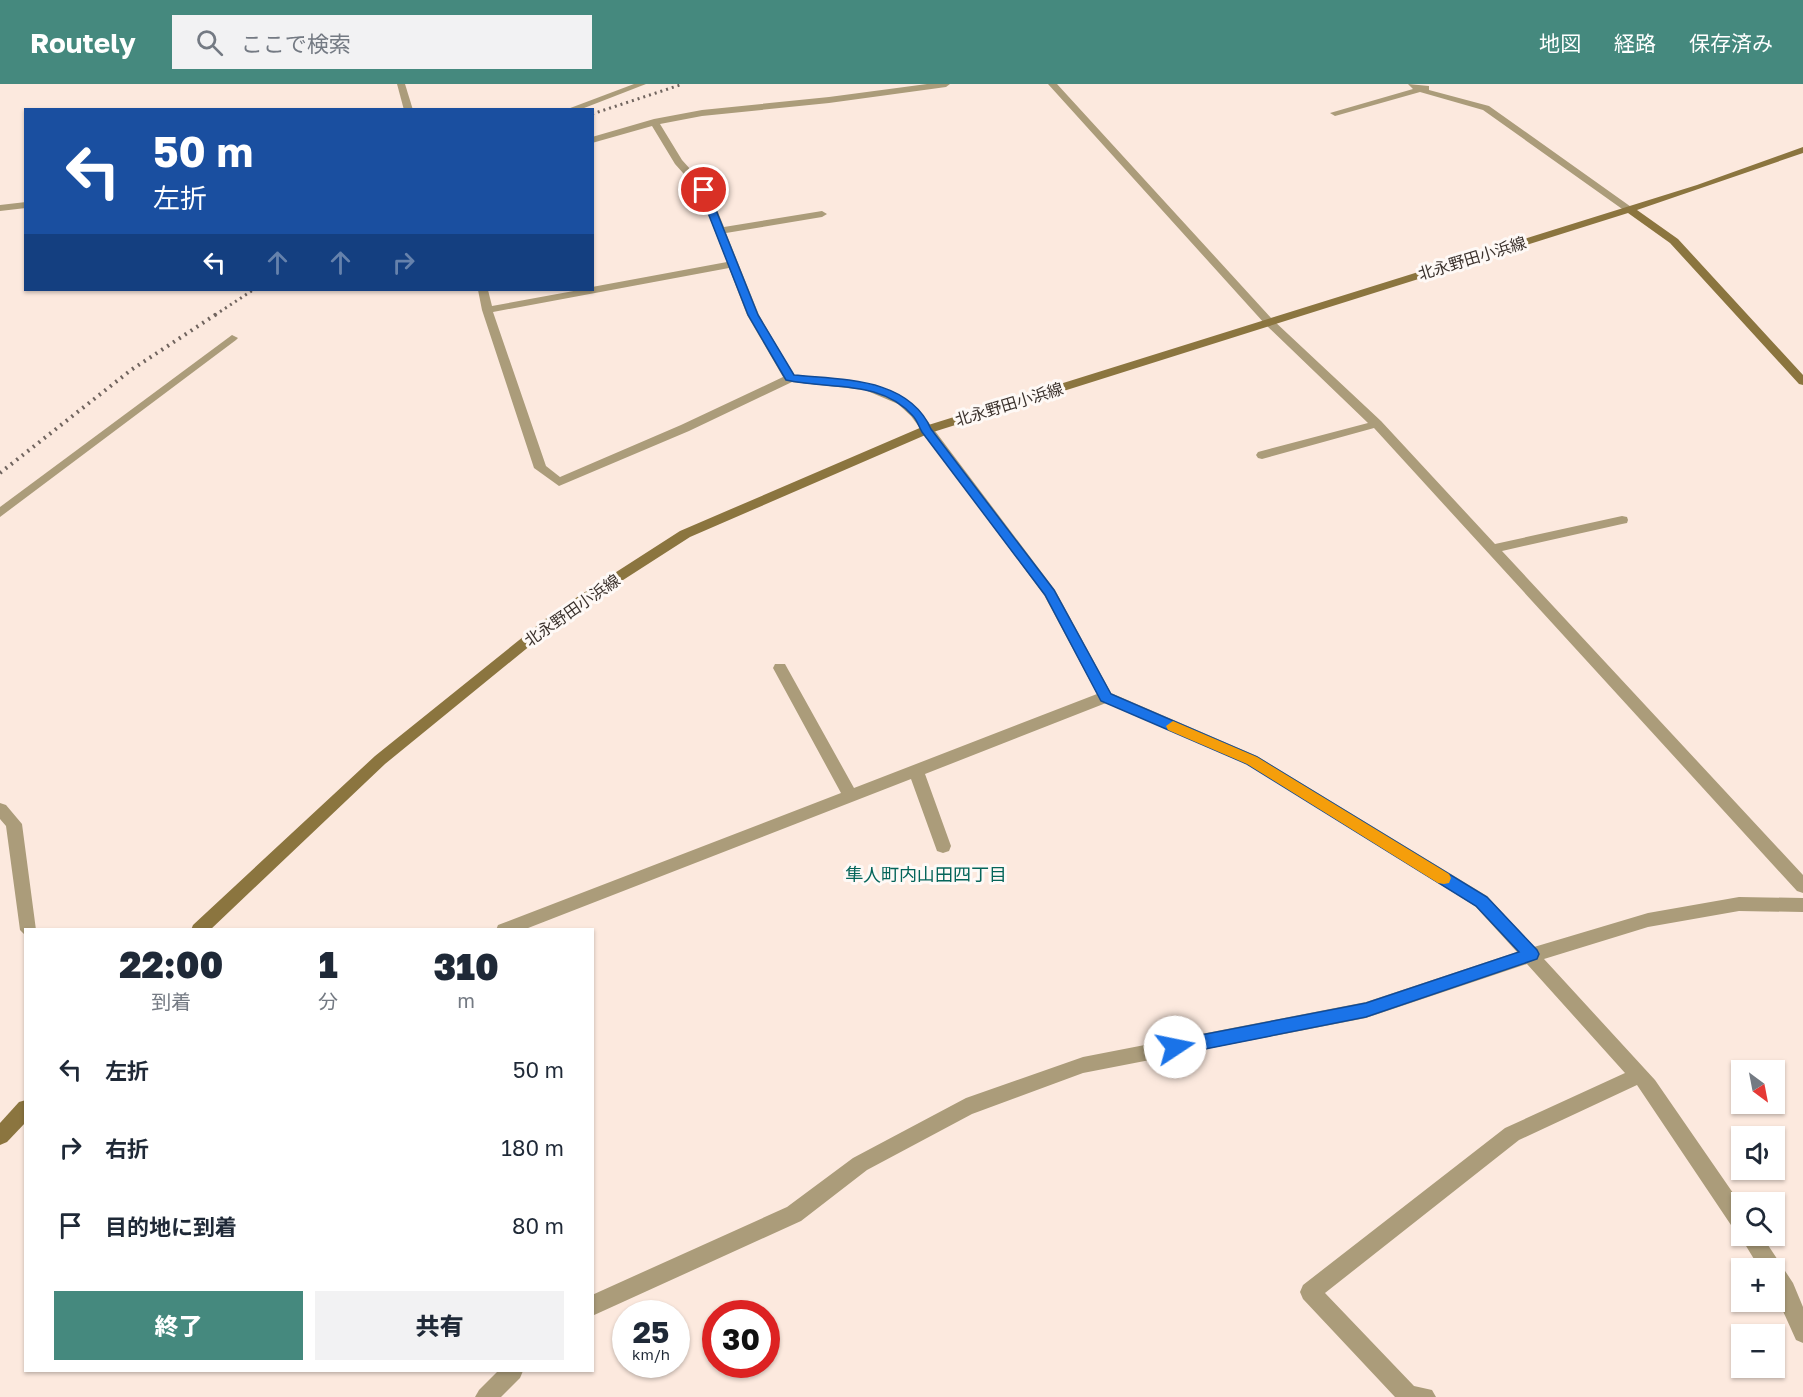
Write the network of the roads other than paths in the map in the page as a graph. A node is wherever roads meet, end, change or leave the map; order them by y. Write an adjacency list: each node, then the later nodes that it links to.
1 (401, 84): 8 (street)
2 (642, 84): 9 (street)
3 (946, 84): 11 (street)
4 (1052, 84): 24 (street)
5 (1412, 84): 7 (street)
6 (1434, 84): 7 (street)
7 (1421, 90): 10 (street); 16 (street)
8 (408, 108)
9 (575, 108)
10 (1335, 113)
11 (654, 122): 12 (street); 18 (street)
12 (594, 139)
13 (1803, 150): 16 (main road, 北永野田小浜線)
14 (24, 205): 15 (street)
15 (0, 208)
16 (1629, 209): 24 (main road, 北永野田小浜線); 27 (main road)
17 (822, 214): 18 (street)
18 (720, 231): 19 (street)
19 (733, 264): 20 (street); 26 (street)
20 (594, 290)
21 (483, 291): 23 (street)
22 (589, 291): 23 (street)
23 (487, 310): 26 (street)
24 (1269, 322): 28 (street); 29 (main road, 北永野田小浜線)
25 (232, 338): 31 (street)
26 (790, 378): 29 (street)
27 (1803, 382)
28 (1377, 424): 30 (street); 33 (street)
29 (926, 430): 35 (street); 43 (main road, 北永野田小浜線)
30 (1262, 455)
31 (0, 513)
32 (1622, 520): 33 (street)
33 (1491, 549): 40 (street)
34 (780, 668): 37 (street)
35 (1106, 697): 36 (street); 45 (street)
36 (916, 771): 37 (street); 39 (street)
37 (850, 796): 44 (street)
38 (0, 809): 42 (street)
39 (943, 846)
40 (1803, 886)
41 (1803, 905): 45 (street)
42 (28, 928)
43 (201, 928)
44 (509, 928)
45 (1532, 954): 46 (street); 51 (street)
46 (1640, 1075): 49 (street); 55 (street)
47 (24, 1111): 48 (main road)
48 (12, 1126)
49 (1731, 1208)
50 (1785, 1289): 52 (street)
51 (594, 1305)
52 (1803, 1333)
53 (512, 1372): 54 (street)
54 (486, 1397)
55 (1425, 1397)

